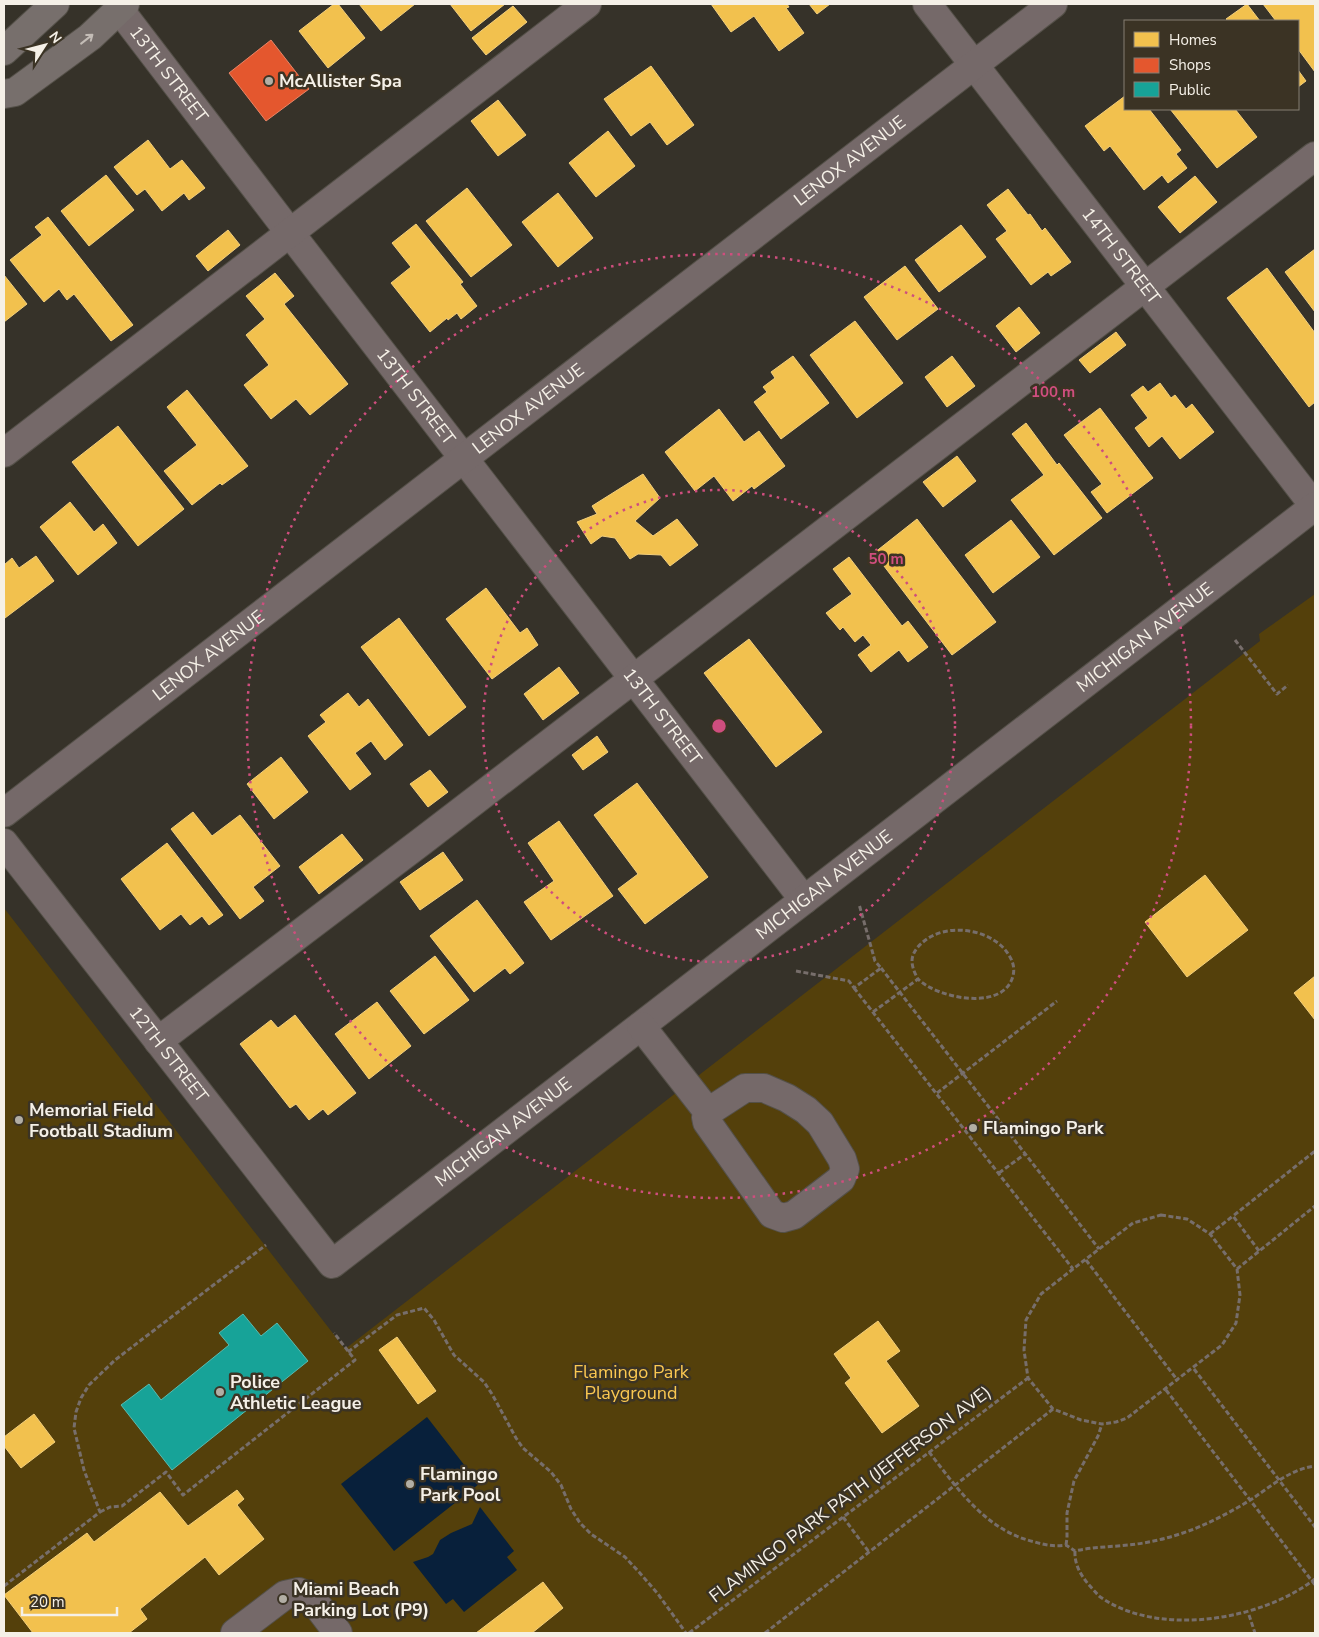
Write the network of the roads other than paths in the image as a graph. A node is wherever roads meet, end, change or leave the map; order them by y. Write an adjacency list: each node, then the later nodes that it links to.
1 (55, 4): 6 (highway)
2 (587, 4): 10 (street)
3 (927, 4): 7 (street, 14TH STREET)
4 (1053, 4): 7 (street, LENOX AVENUE)
5 (122, 6): 8 (highway, one-way to 5); 10 (street, 13TH STREET)
6 (4, 51)
7 (974, 65): 11 (street, 14TH STREET); 13 (street, LENOX AVENUE)
8 (4, 94)
9 (1315, 156): 11 (street)
10 (290, 233): 12 (street); 13 (street, 13TH STREET)
11 (1145, 286): 14 (street, 14TH STREET); 15 (street)
12 (4, 453)
13 (464, 458): 15 (street, 13TH STREET); 16 (street, LENOX AVENUE)
14 (1315, 507): 18 (street, MICHIGAN AVENUE)
15 (634, 679): 18 (street, 13TH STREET); 20 (street)
16 (4, 813)
17 (4, 843): 20 (street, 12TH STREET)
18 (804, 900): 19 (street, MICHIGAN AVENUE)
19 (641, 1026): 21 (street); 22 (street, MICHIGAN AVENUE)
20 (158, 1041): 22 (street, 12TH STREET)
21 (708, 1112): 21 (street)
22 (332, 1264)
23 (235, 1633): 24 (street)
24 (338, 1633)

